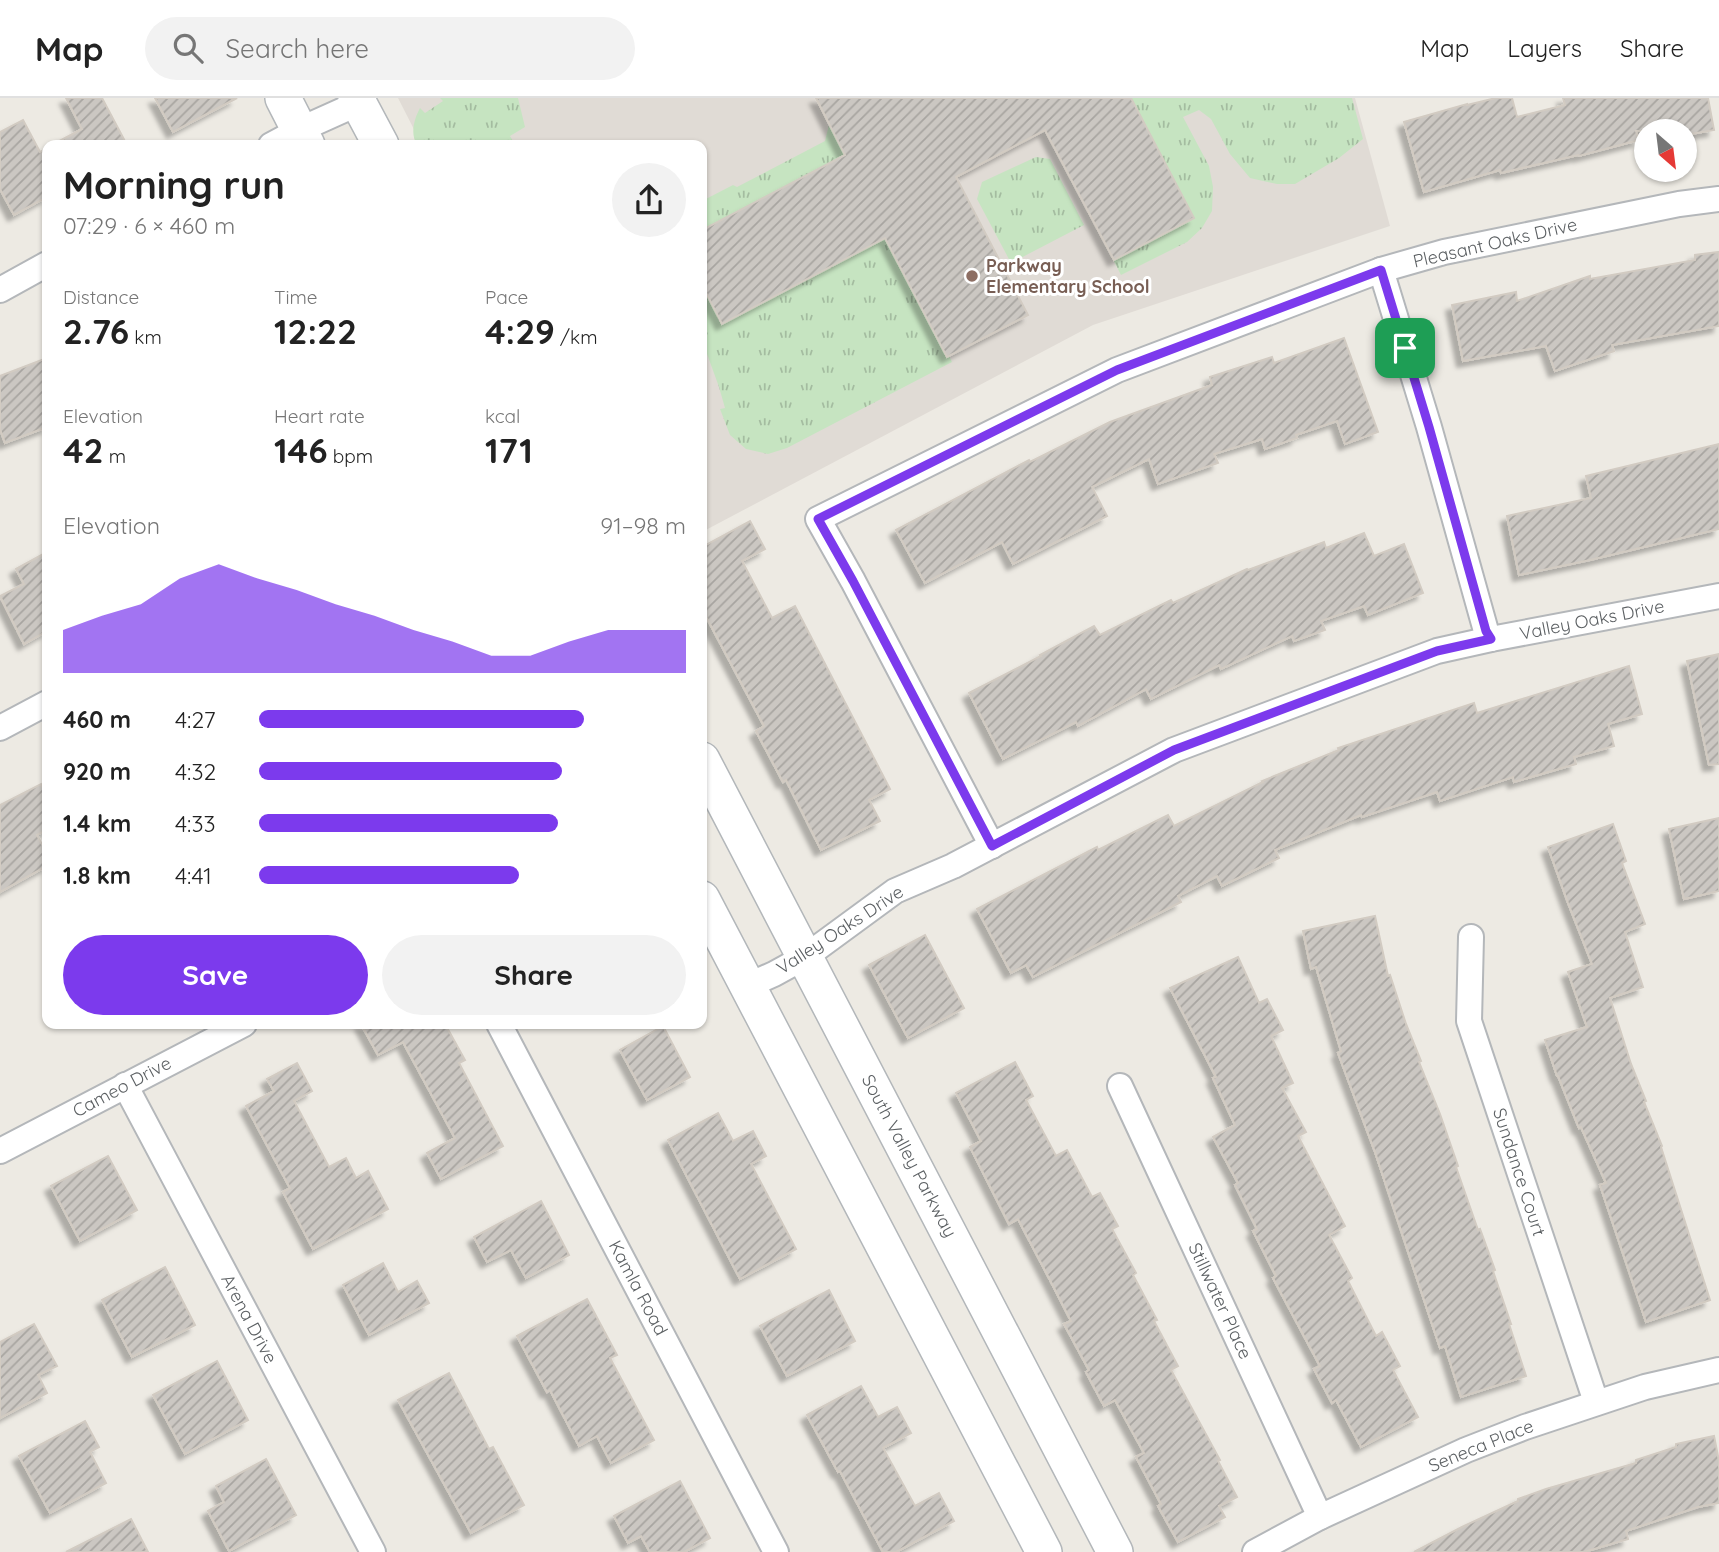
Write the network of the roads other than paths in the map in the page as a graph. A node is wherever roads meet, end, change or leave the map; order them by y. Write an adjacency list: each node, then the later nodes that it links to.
1 (283, 98): 3 (main road)
2 (357, 101): 3 (street); 4 (main road)
3 (293, 140)
4 (378, 140)
5 (1719, 199): 7 (street, Pleasant Oaks Drive)
6 (42, 267): 8 (street)
7 (1381, 270): 10 (street); 14 (street, Pleasant Oaks Drive)
8 (0, 289)
9 (1719, 596): 10 (street, Valley Oaks Drive)
10 (1491, 639): 14 (street, Valley Oaks Drive)
11 (42, 706): 12 (street)
12 (0, 728)
13 (707, 770): 17 (main road, South Valley Parkway)
14 (992, 846): 17 (street, Valley Oaks Drive)
15 (707, 909): 18 (main road)
16 (1471, 937): 25 (street, Sundance Court)
17 (805, 957): 18 (street, Valley Oaks Drive); 30 (main road, South Valley Parkway)
18 (747, 986): 29 (main road)
19 (234, 1029): 21 (street, Cameo Drive)
20 (502, 1029): 28 (street, Kamla Road)
21 (124, 1085): 23 (street, Cameo Drive); 27 (street, Arena Drive)
22 (1120, 1086): 26 (street, Stillwater Place)
23 (0, 1151)
24 (1719, 1370): 25 (street, Seneca Place)
25 (1596, 1402): 26 (street, Seneca Place)
26 (1320, 1517): 31 (street, Seneca Place)
27 (373, 1552)
28 (776, 1552)
29 (1044, 1552)
30 (1115, 1552)
31 (1255, 1552)

